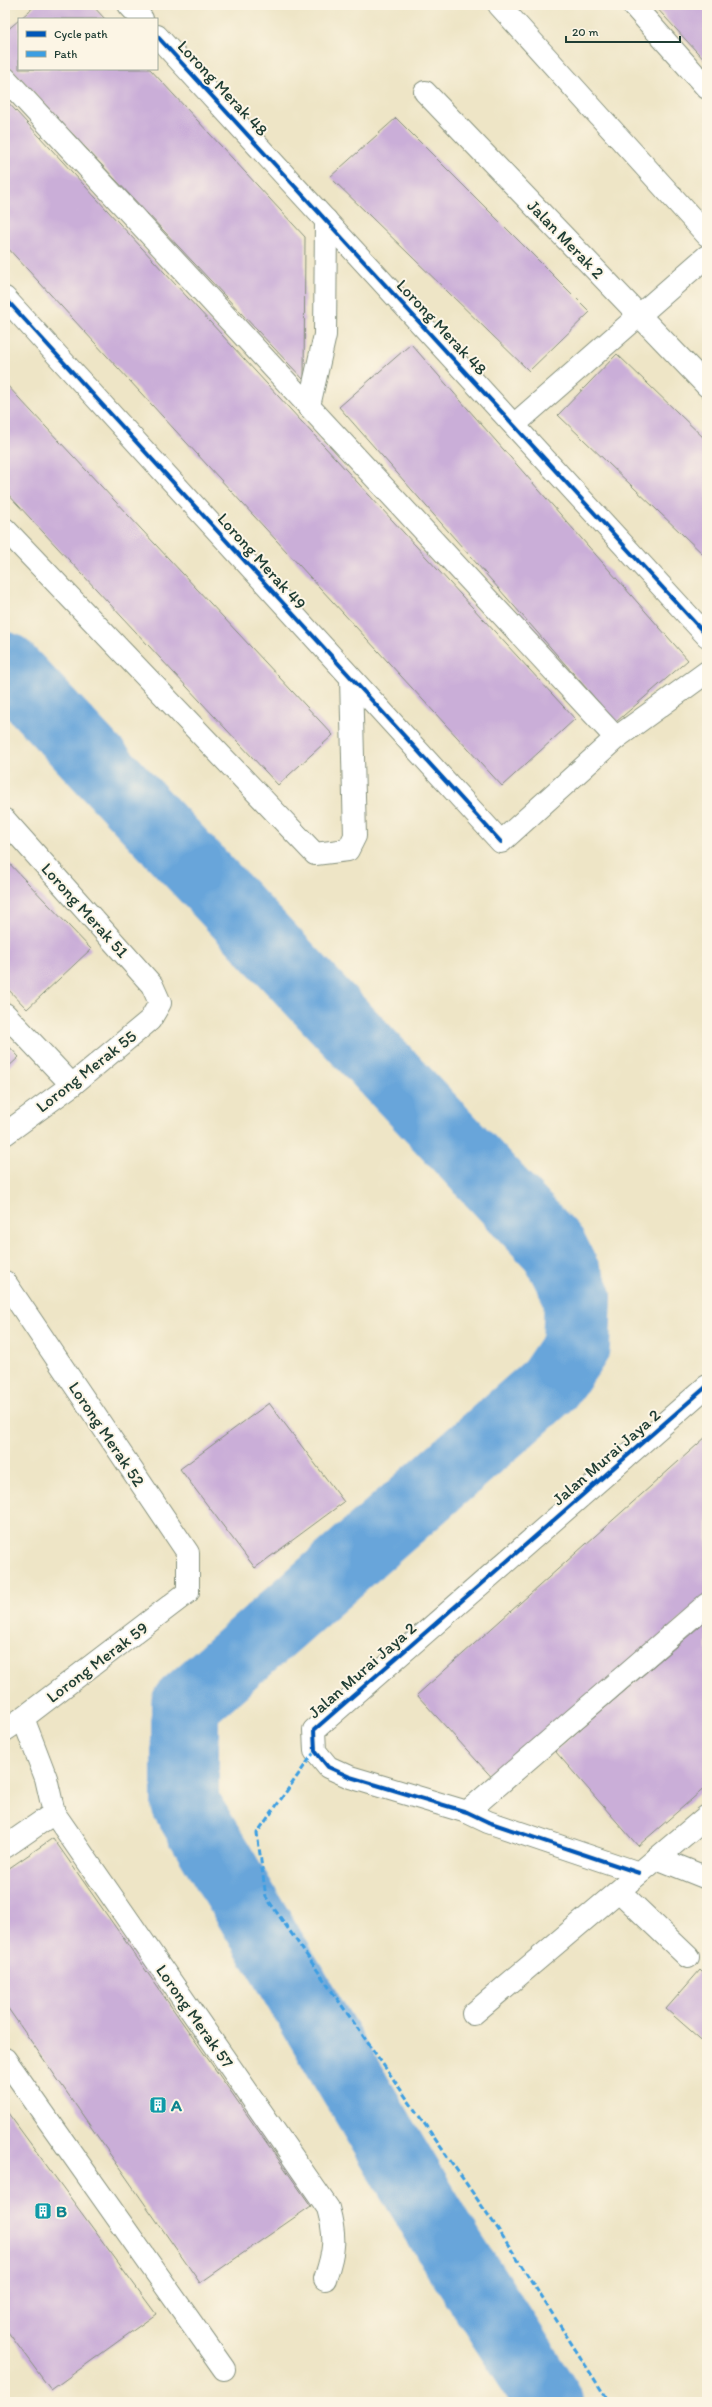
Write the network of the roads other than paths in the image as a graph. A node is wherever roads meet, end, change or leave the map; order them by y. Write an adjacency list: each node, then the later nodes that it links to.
1 (129, 5): 4 (street)
2 (499, 5): 10 (street)
3 (633, 5): 7 (street)
4 (141, 18)
5 (158, 37): 9 (street, Lorong Merak 48)
6 (5, 78): 15 (street)
7 (707, 88)
8 (425, 92): 13 (street, Jalan Merak 2)
9 (326, 220): 15 (street); 16 (street, Lorong Merak 48)
10 (707, 235)
11 (707, 256): 13 (street)
12 (5, 298): 20 (street, Lorong Merak 49)
13 (639, 315): 14 (street, Jalan Merak 2); 16 (street)
14 (707, 386)
15 (309, 406): 21 (street)
16 (514, 425): 18 (street, Lorong Merak 48)
17 (5, 529): 20 (street)
18 (707, 636)
19 (707, 672): 21 (street)
20 (351, 678): 21 (street, Lorong Merak 49)
21 (616, 738)
22 (5, 820): 23 (street, Lorong Merak 51)
23 (160, 1003): 25 (street, Lorong Merak 55)
24 (5, 1014): 25 (street)
25 (72, 1085): 26 (street, Lorong Merak 55)
26 (5, 1134)
27 (5, 1282): 29 (street, Lorong Merak 52)
28 (707, 1386): 33 (street, Jalan Murai Jaya 2)
29 (188, 1592): 31 (street, Lorong Merak 59)
30 (707, 1604): 33 (street)
31 (23, 1718): 32 (street, Lorong Merak 59); 34 (street)
32 (5, 1730)
33 (467, 1812): 38 (street, Jalan Murai Jaya 2)
34 (54, 1813): 36 (street); 44 (street, Lorong Merak 57)
35 (707, 1816): 37 (street)
36 (5, 1847)
37 (657, 1858): 38 (street); 39 (street)
38 (639, 1873): 40 (street)
39 (707, 1878)
40 (618, 1891): 41 (street); 42 (street)
41 (688, 1957)
42 (473, 2014)
43 (5, 2059): 45 (street)
44 (325, 2279)
45 (224, 2369)

